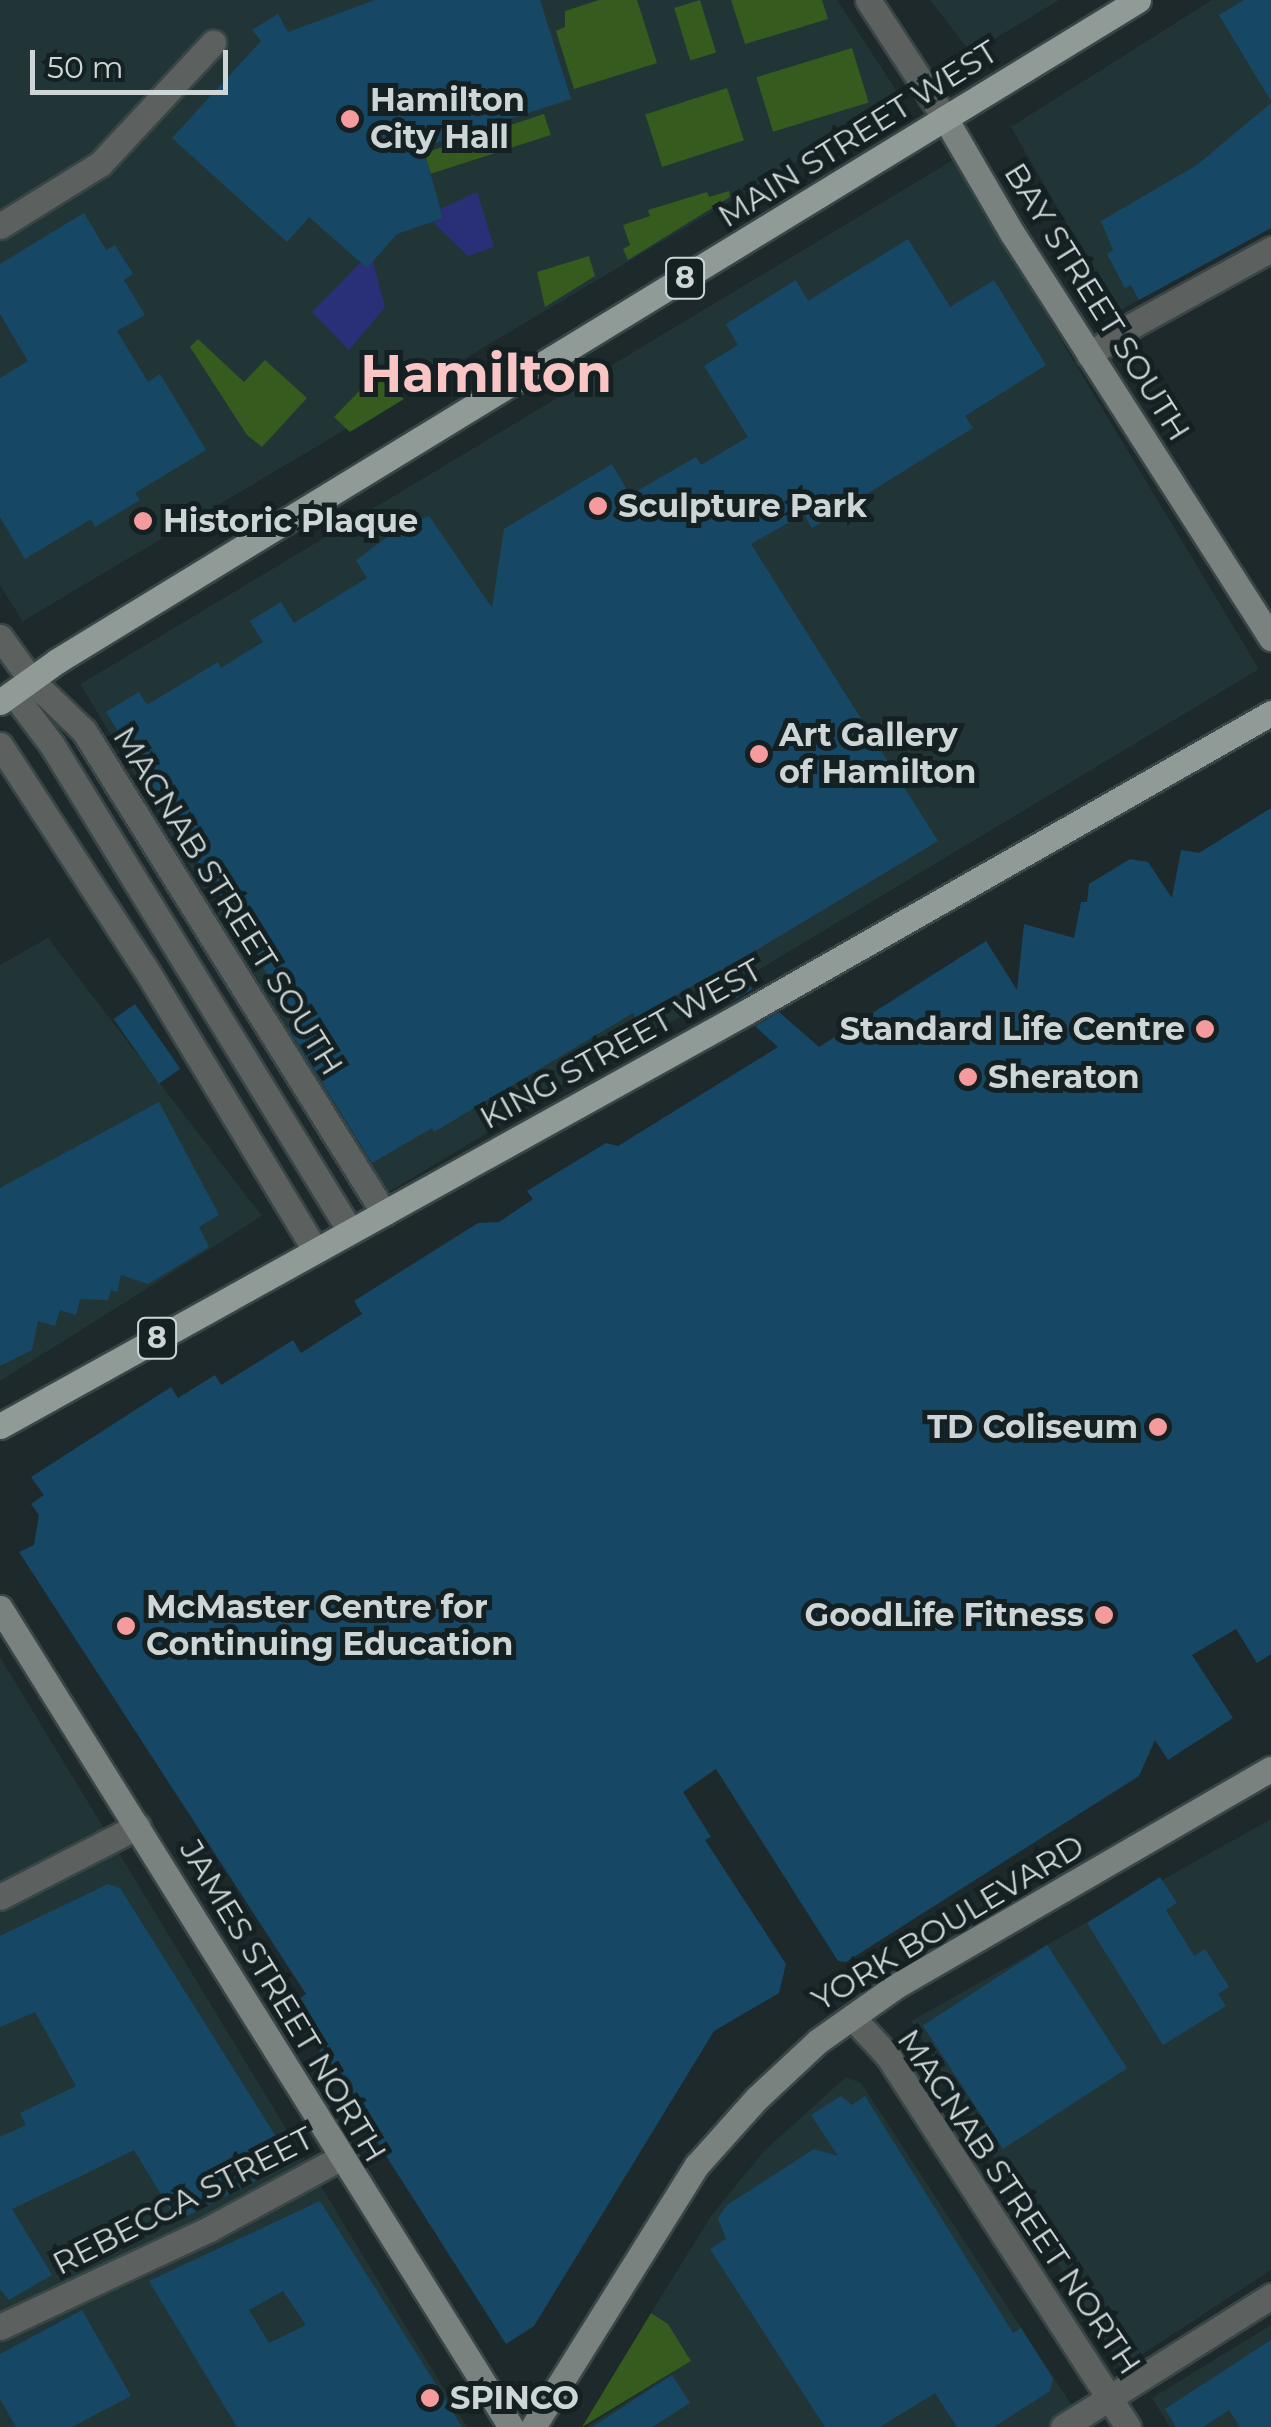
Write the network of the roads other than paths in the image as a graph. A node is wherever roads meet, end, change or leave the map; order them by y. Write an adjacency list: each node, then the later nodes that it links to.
1 (868, 0): 4 (street, BAY STREET SOUTH)
2 (1138, 0): 4 (main road, MAIN STREET WEST / 8)
3 (213, 43): 5 (street)
4 (945, 118): 7 (main road, BAY STREET SOUTH); 10 (main road, MAIN STREET WEST / 8)
5 (0, 226)
6 (1271, 249): 7 (street)
7 (1088, 355): 9 (main road, BAY STREET SOUTH)
8 (0, 637): 10 (street, MACNAB STREET SOUTH)
9 (1271, 638)
10 (15, 691): 13 (street, MACNAB STREET SOUTH); 14 (street, MACNAB STREET SOUTH)
11 (1271, 712): 13 (main road, KING STREET WEST / 8)
12 (0, 745): 15 (street)
13 (384, 1213): 14 (main road, KING STREET WEST / 8)
14 (350, 1232): 15 (main road, KING STREET WEST / 8)
15 (316, 1250): 16 (main road, KING STREET WEST / 8)
16 (0, 1426)
17 (0, 1608): 19 (main road, JAMES STREET NORTH)
18 (1271, 1769): 21 (main road, YORK BOULEVARD)
19 (138, 1826): 20 (street); 22 (main road, JAMES STREET NORTH)
20 (0, 1897)
21 (852, 2017): 25 (street, MACNAB STREET NORTH); 27 (main road, YORK BOULEVARD)
22 (340, 2158): 24 (street, REBECCA STREET); 26 (main road, JAMES STREET NORTH)
23 (1271, 2296): 25 (street)
24 (0, 2328)
25 (1110, 2398): 28 (street); 29 (street, MACNAB STREET NORTH)
26 (511, 2427)
27 (533, 2427)
28 (1063, 2427)
29 (1128, 2427)

